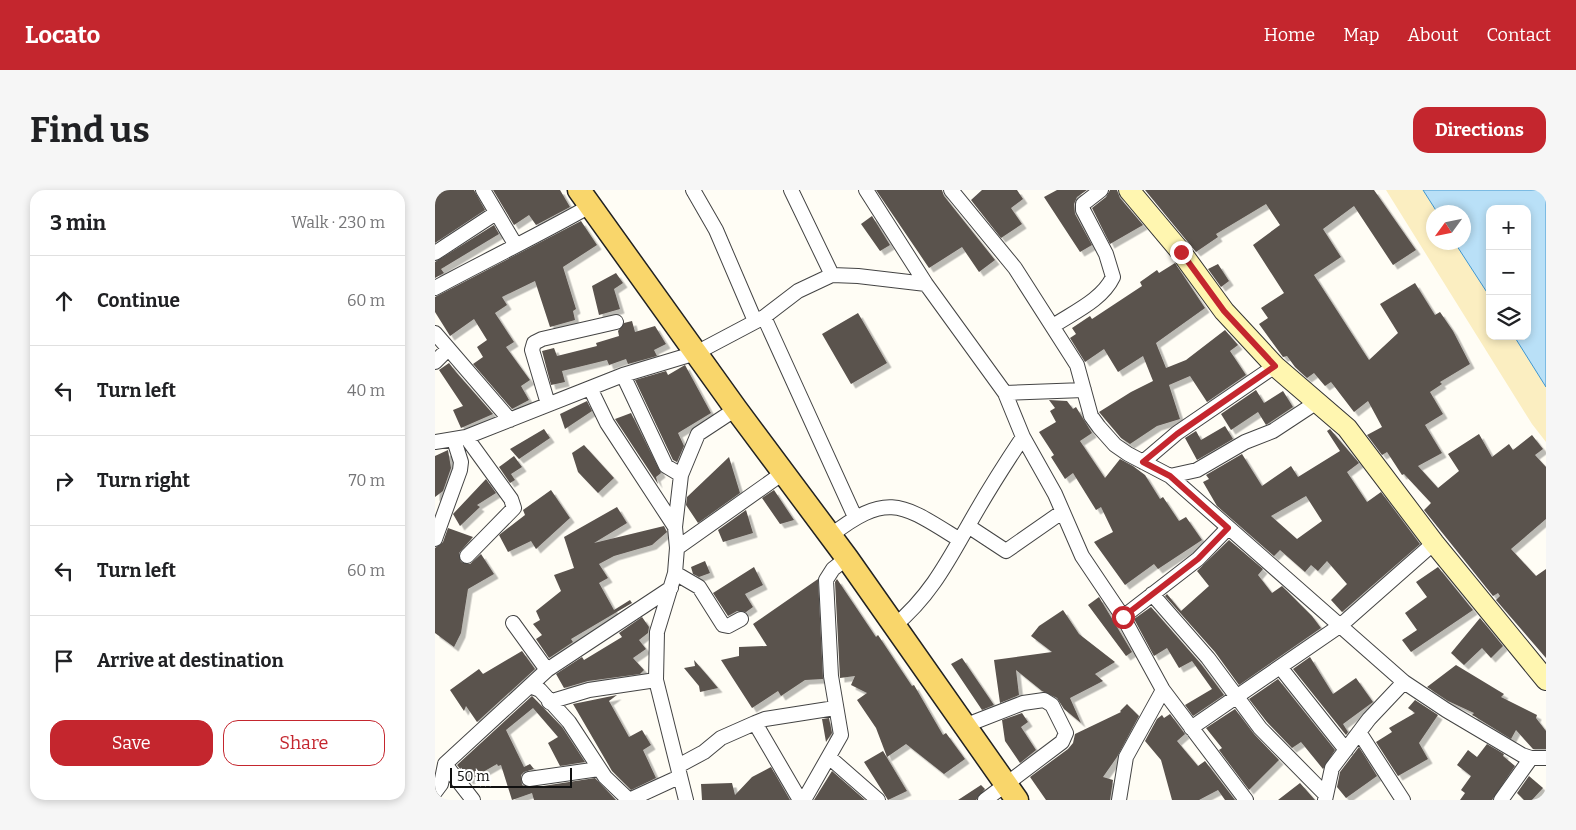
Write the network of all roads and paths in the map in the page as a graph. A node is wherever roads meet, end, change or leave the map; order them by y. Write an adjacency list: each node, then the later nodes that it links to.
1 (483, 190): 9 (street)
2 (693, 190): 15 (street)
3 (791, 190): 12 (street)
4 (866, 190): 13 (street)
5 (951, 190): 17 (street)
6 (1101, 190): 17 (street)
7 (1129, 190): 22 (street)
8 (584, 198): 10 (street); 20 (main road)
9 (496, 213): 10 (street); 11 (street)
10 (515, 244): 14 (street)
11 (435, 253)
12 (832, 275): 13 (street); 15 (street)
13 (926, 284): 26 (street)
14 (435, 288)
15 (759, 319): 20 (street); 40 (street)
16 (617, 322): 28 (street)
17 (1053, 326): 25 (street)
18 (435, 332): 19 (street)
19 (448, 349): 21 (street); 30 (street)
20 (696, 353): 23 (street); 29 (main road)
21 (435, 362)
22 (1275, 366): 27 (street); 34 (street)
23 (623, 375): 24 (street); 36 (street)
24 (590, 388): 28 (street); 42 (street)
25 (1084, 390): 26 (street); 34 (street)
26 (1005, 393): 31 (street)
27 (1317, 402): 37 (street); 47 (street)
28 (548, 404): 30 (street)
29 (736, 409): 35 (main road); 36 (street)
30 (510, 420): 32 (street)
31 (1023, 437): 39 (street); 41 (street)
32 (460, 438): 33 (street); 38 (street); 49 (street)
33 (435, 442)
34 (1143, 462): 37 (street)
35 (783, 472): 44 (main road); 48 (street)
36 (681, 475): 42 (street)
37 (1170, 476): 43 (street)
38 (440, 502): 45 (street)
39 (1062, 512): 41 (street); 54 (street)
40 (855, 517): 44 (street); 46 (street)
41 (967, 526): 46 (street)
42 (675, 527): 48 (street)
43 (1228, 528): 53 (street); 57 (street)
44 (830, 536): 50 (main road)
45 (435, 539)
46 (960, 540): 58 (street)
47 (1434, 543): 57 (street); 62 (street)
48 (677, 548): 51 (street)
49 (467, 556)
50 (847, 558): 58 (main road); 68 (street)
51 (675, 573): 52 (street); 55 (street)
52 (671, 588): 60 (street); 61 (street)
53 (1152, 594): 54 (street); 66 (street)
54 (1123, 617): 65 (street)
55 (741, 619)
56 (513, 623): 60 (street)
57 (1341, 624): 59 (street); 63 (street)
58 (894, 626): 70 (main road)
59 (1281, 667): 66 (street); 73 (street)
60 (547, 670): 64 (street)
61 (656, 680): 67 (street); 79 (street)
62 (1546, 680)
63 (1404, 682): 72 (street); 75 (street)
64 (530, 686): 67 (street); 77 (street)
65 (1163, 690): 71 (street); 91 (street)
66 (1238, 697): 71 (street); 83 (street)
67 (549, 702): 78 (street)
68 (835, 708): 69 (street); 74 (street)
69 (755, 723): 79 (street); 87 (street)
70 (964, 726): 82 (main road); 82 (street)
71 (1191, 728): 92 (street)
72 (1359, 732): 73 (street); 93 (street)
73 (1346, 750): 83 (street)
74 (831, 758): 88 (street); 89 (street)
75 (1531, 758): 76 (street); 94 (street)
76 (1546, 758)
77 (445, 764): 81 (street); 84 (street)
78 (599, 769): 80 (street); 85 (street)
79 (679, 771): 85 (street); 86 (street)
80 (529, 779)
81 (435, 792)
82 (1011, 793): 90 (street)
83 (1325, 798)
84 (473, 800)
85 (629, 800)
86 (686, 800)
87 (800, 800)
88 (804, 800)
89 (878, 800)
90 (985, 800)
91 (1119, 800)
92 (1246, 800)
93 (1403, 800)
94 (1501, 800)

